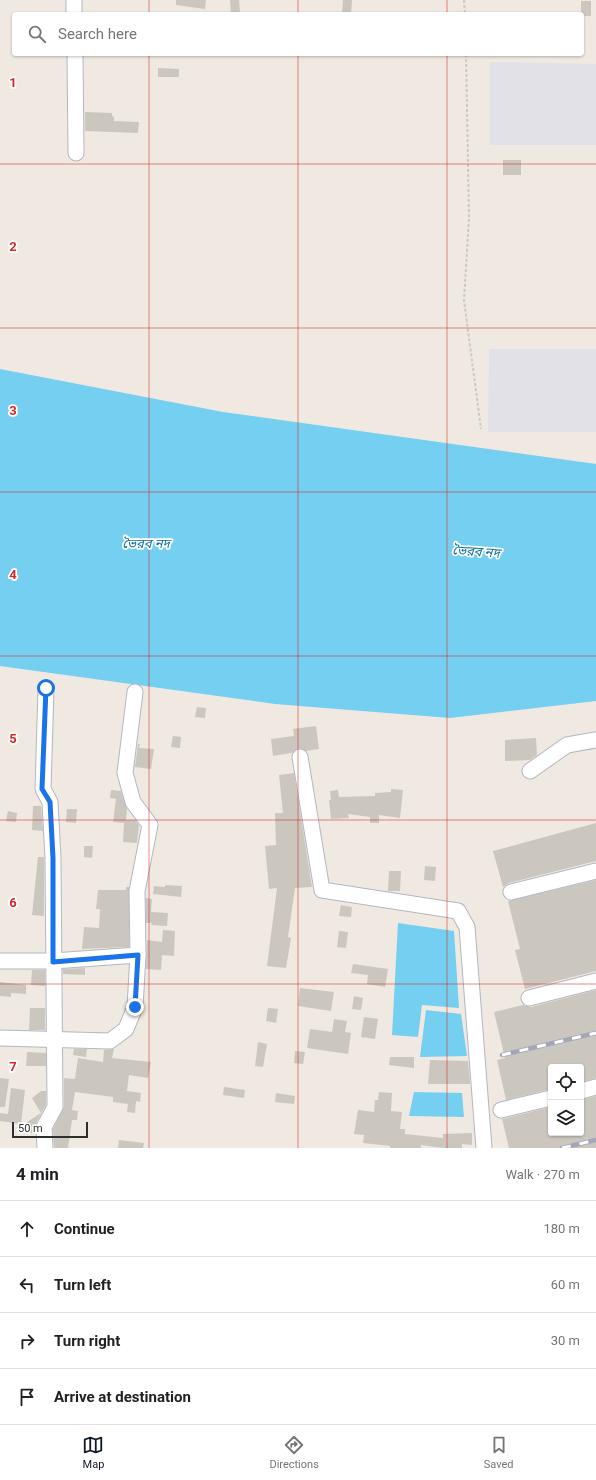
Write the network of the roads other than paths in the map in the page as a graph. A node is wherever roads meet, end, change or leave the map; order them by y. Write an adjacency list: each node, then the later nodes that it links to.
1 (74, 0): 2 (street)
2 (74, 12)
3 (75, 56): 4 (street)
4 (76, 153)
5 (46, 688): 14 (street)
6 (135, 692): 12 (street)
7 (596, 740): 9 (street)
8 (300, 757): 24 (street)
9 (530, 771)
10 (596, 871): 11 (street)
11 (511, 892)
12 (138, 955): 14 (street); 18 (street)
13 (0, 961): 14 (street)
14 (53, 962): 18 (street)
15 (596, 981): 16 (street)
16 (529, 998)
17 (0, 1038): 18 (street)
18 (54, 1039): 23 (street)
19 (596, 1087): 20 (street)
20 (584, 1089)
21 (548, 1099): 22 (street)
22 (502, 1110)
23 (45, 1148)
24 (484, 1148)

